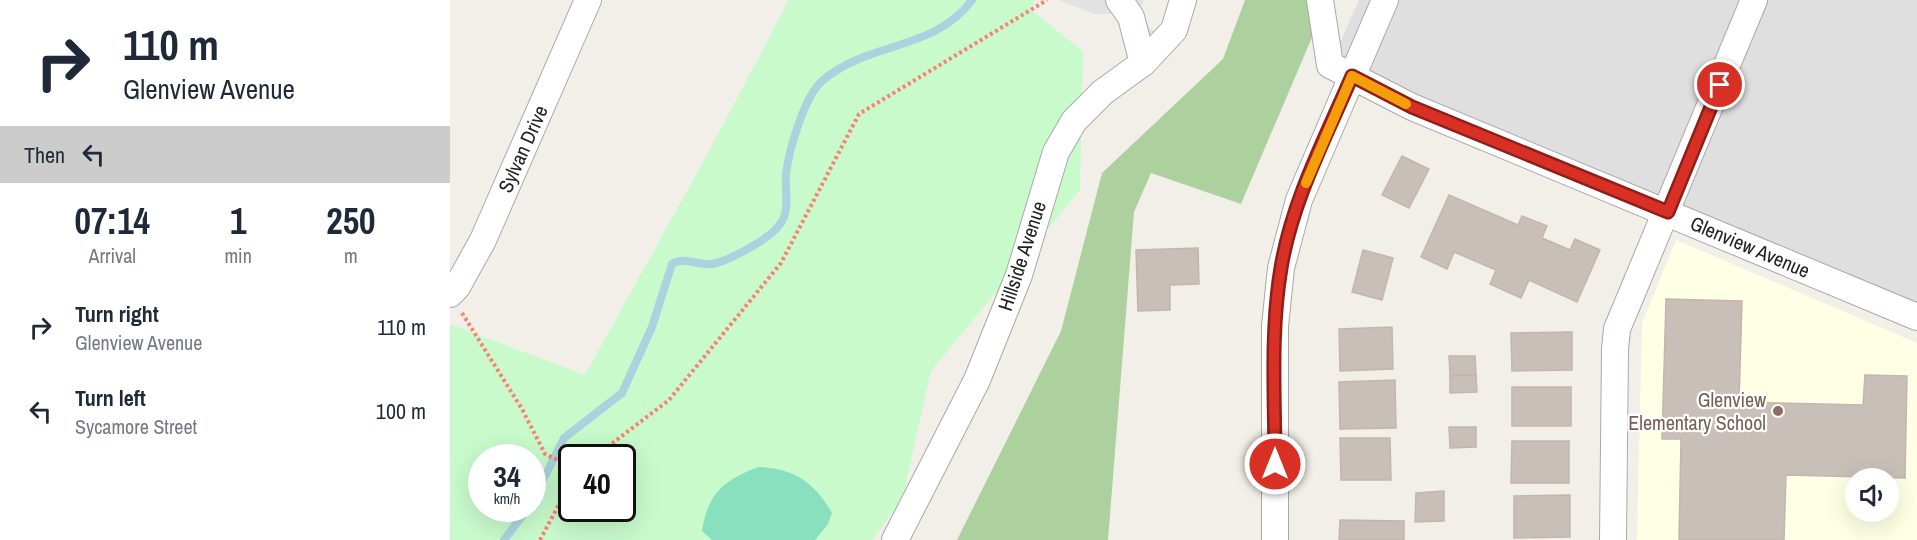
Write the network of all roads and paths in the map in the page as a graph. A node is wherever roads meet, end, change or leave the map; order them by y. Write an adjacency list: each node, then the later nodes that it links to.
1 (588, 0): 11 (street, Sylvan Drive)
2 (1047, 0): 13 (path)
3 (1119, 0): 8 (street)
4 (1183, 0): 8 (street, Hillside Avenue)
5 (1320, 0): 9 (street, Glenview Avenue)
6 (1385, 0): 9 (street)
7 (1754, 0): 10 (street)
8 (1143, 63): 17 (street, Hillside Avenue)
9 (1352, 76): 10 (street, Glenview Avenue); 18 (street)
10 (1668, 212): 12 (street, Glenview Avenue); 19 (street)
11 (453, 300): 14 (path)
12 (1917, 316)
13 (611, 444)
14 (558, 460)
15 (558, 506): 16 (path)
16 (540, 540)
17 (895, 540)
18 (1275, 540)
19 (1613, 540)

